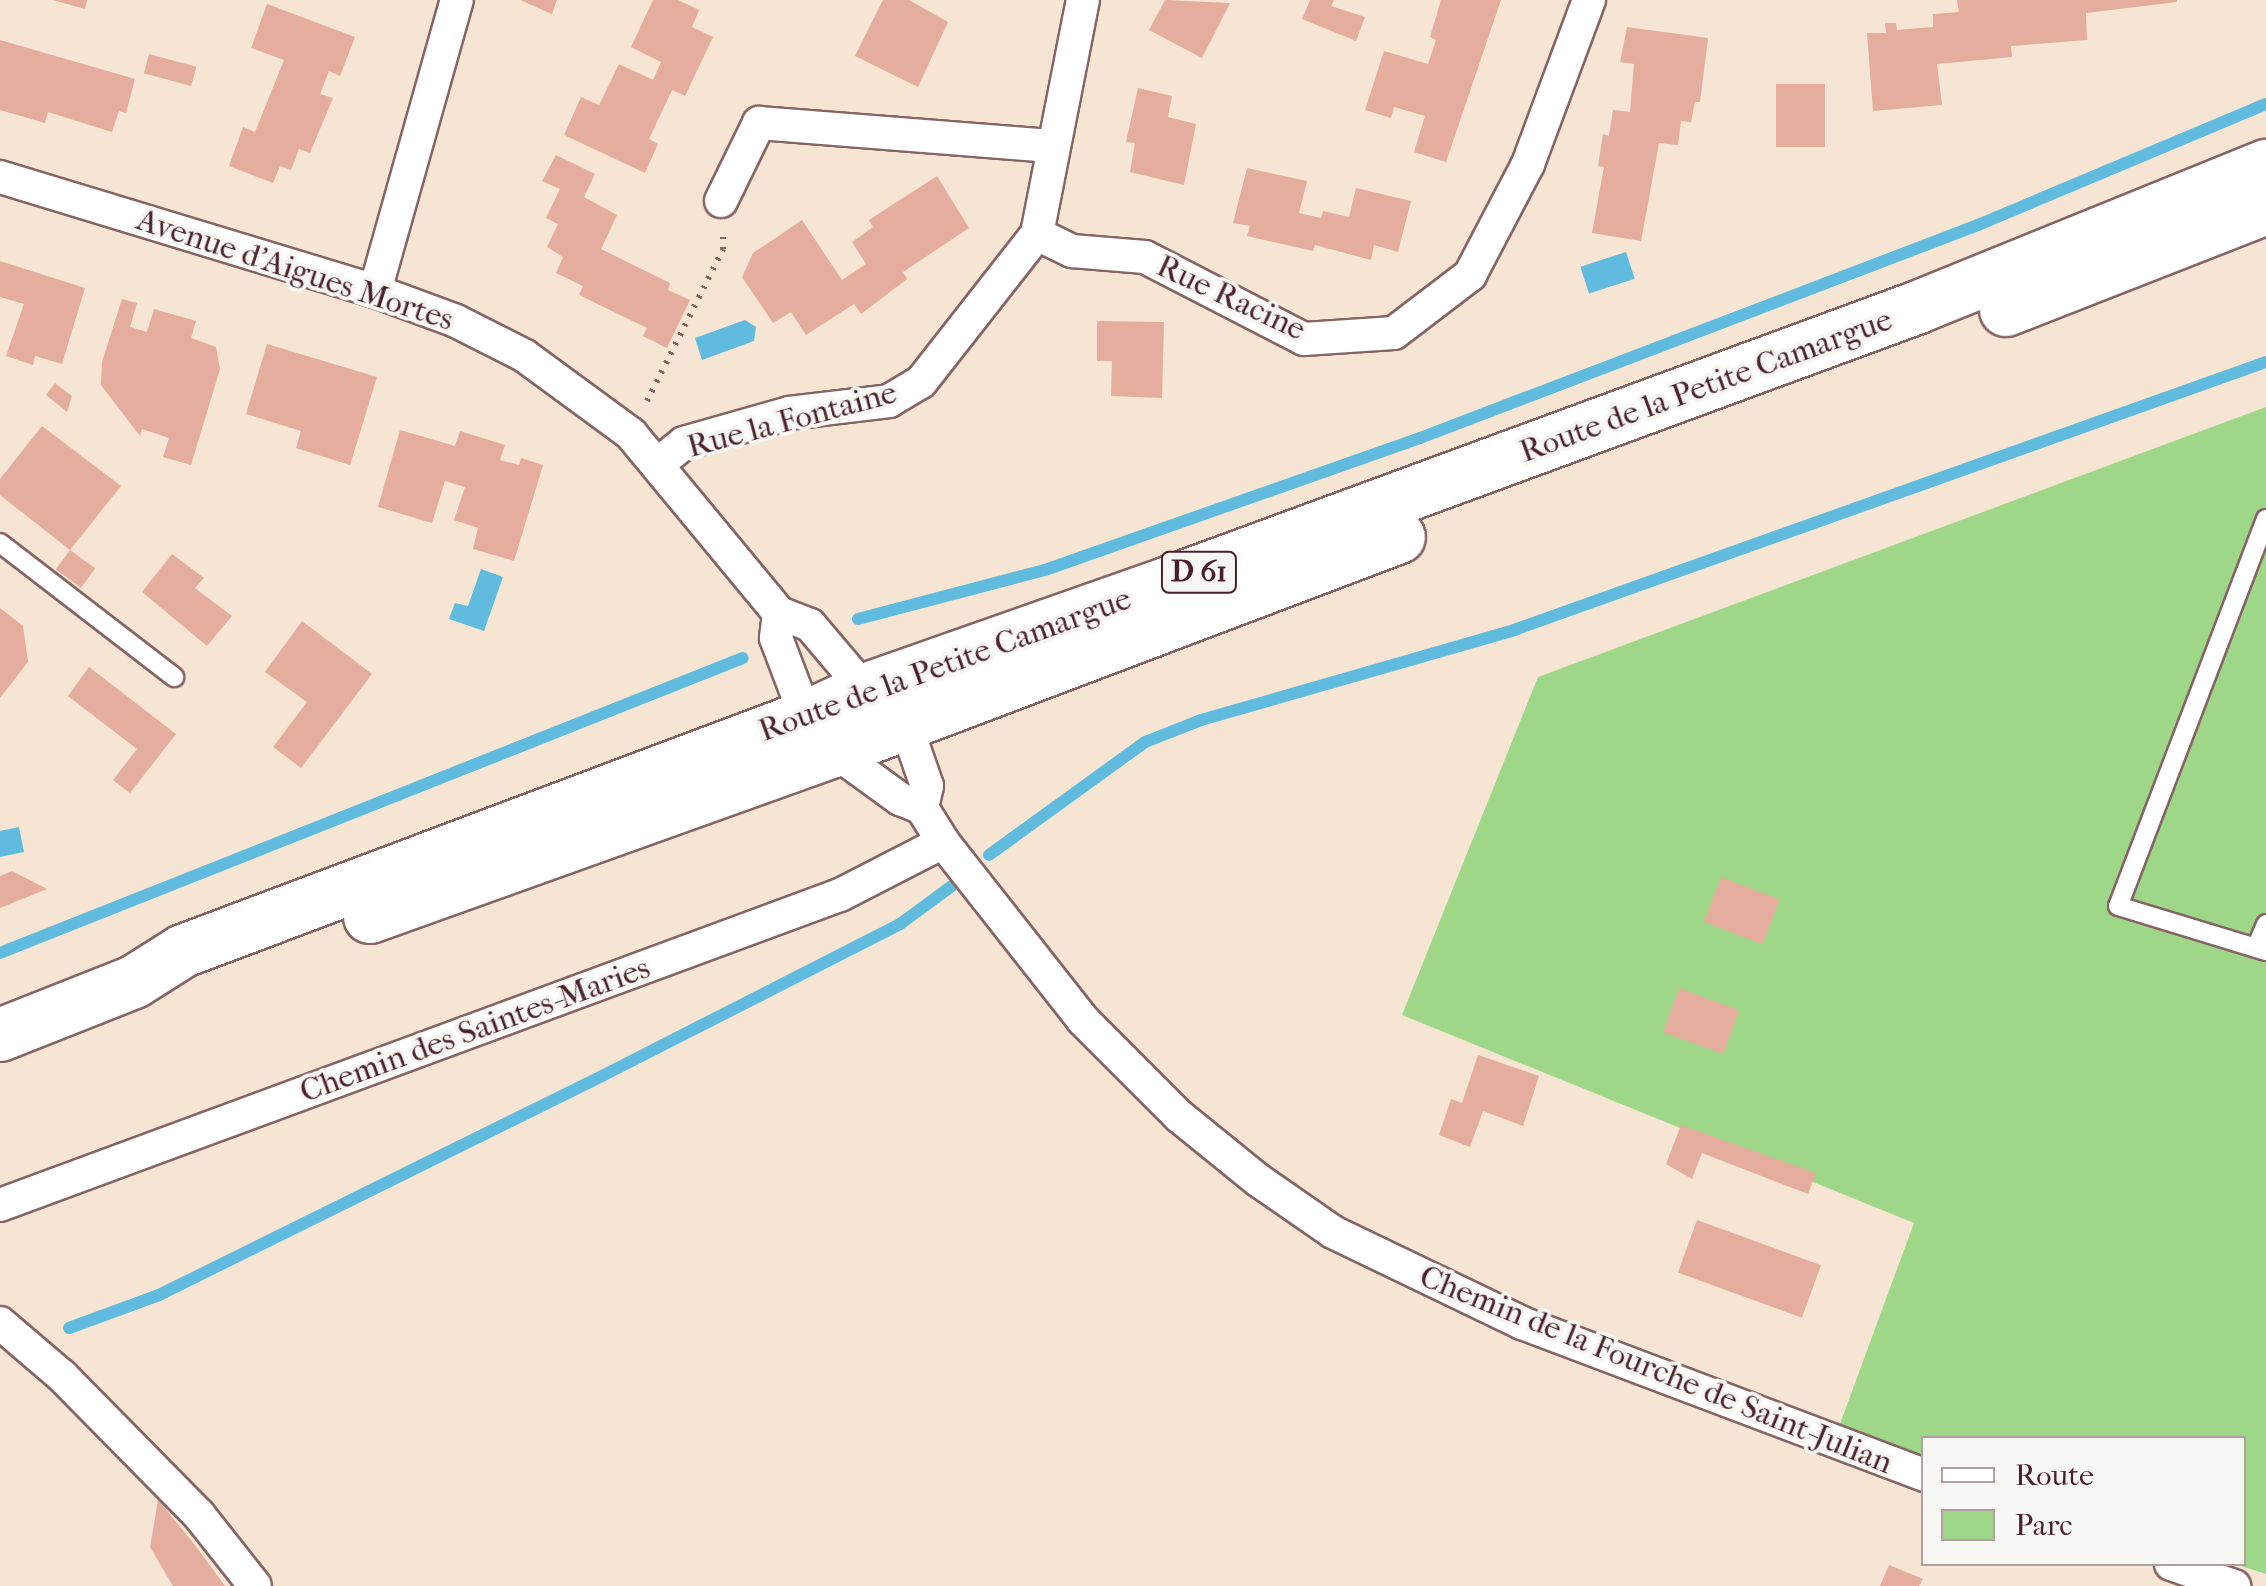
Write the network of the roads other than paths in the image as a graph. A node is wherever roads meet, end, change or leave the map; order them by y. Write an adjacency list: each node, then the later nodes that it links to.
1 (458, 0): 10 (street)
2 (1083, 0): 4 (street, Rue la Fontaine)
3 (1589, 0): 9 (street, Rue Racine)
4 (1052, 146): 7 (street); 9 (street, Rue la Fontaine)
5 (2266, 166): 16 (main road, Route de la Petite Camargue / D 61)
6 (0, 177): 10 (street, Avenue d'Aigues Mortes)
7 (721, 200)
8 (2266, 208): 16 (main road, Route de la Petite Camargue / D 61)
9 (1037, 234): 11 (street, Rue la Fontaine)
10 (375, 291): 11 (street, Avenue d'Aigues Mortes)
11 (658, 464): 14 (street, Avenue d'Aigues Mortes)
12 (2266, 519): 21 (lane)
13 (0, 543): 15 (lane)
14 (779, 613): 16 (street, Avenue d'Aigues Mortes); 17 (street)
15 (174, 677)
16 (881, 707): 17 (main road, Route de la Petite Camargue / D 61); 18 (street, Chemin de la Fourche de Saint-Julian)
17 (820, 734): 18 (street, Chemin de la Fourche de Saint-Julian); 22 (main road, Route de la Petite Camargue / D 61)
18 (922, 808): 19 (street, Chemin de la Fourche de Saint-Julian)
19 (944, 842): 23 (street, Chemin des Saintes-Maries); 25 (street, Chemin de la Fourche de Saint-Julian)
20 (2266, 924): 21 (lane)
21 (2261, 950)
22 (0, 1035)
23 (0, 1205)
24 (0, 1323): 27 (street)
25 (1921, 1474)
26 (2177, 1566): 28 (street)
27 (255, 1586)
28 (2234, 1586)

